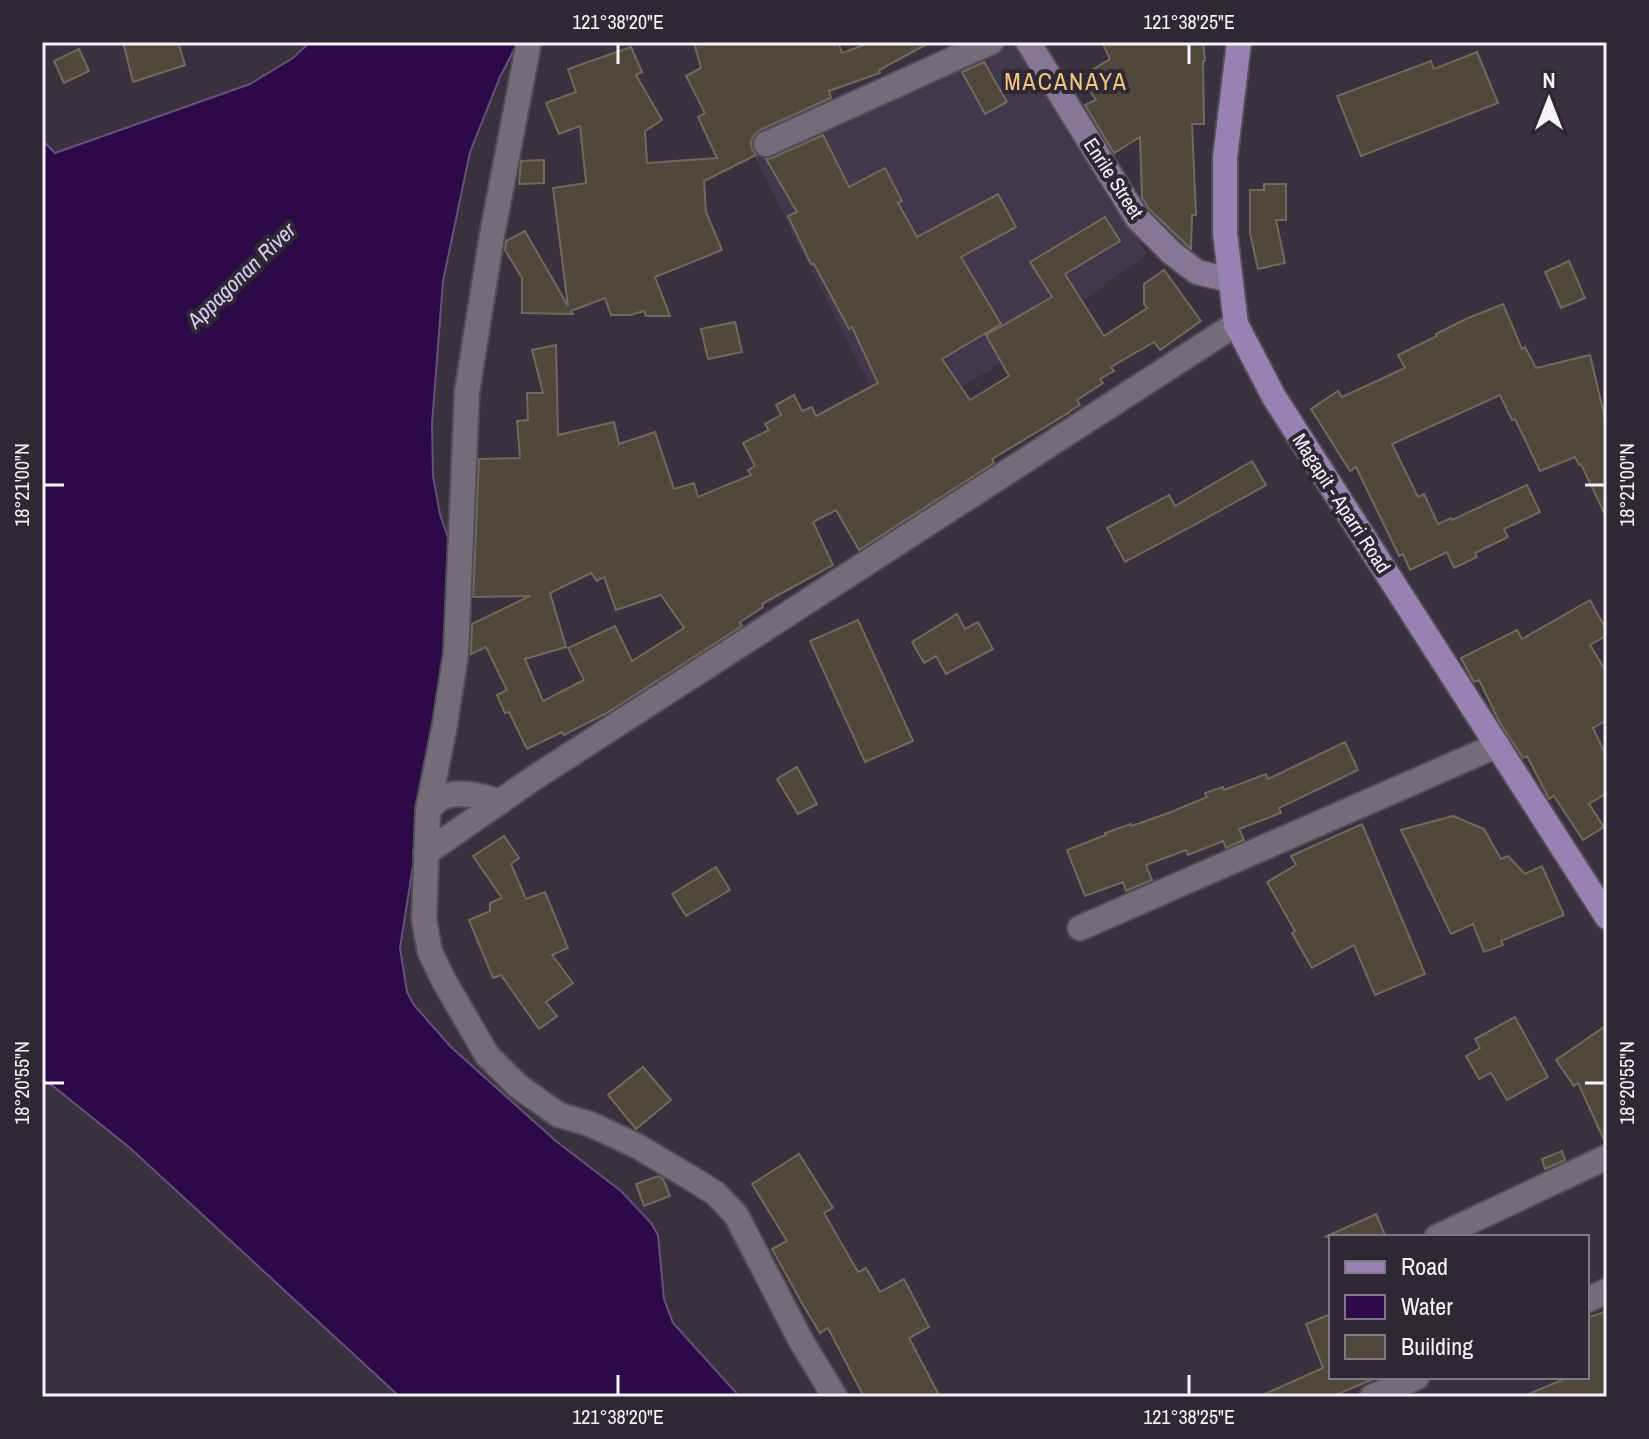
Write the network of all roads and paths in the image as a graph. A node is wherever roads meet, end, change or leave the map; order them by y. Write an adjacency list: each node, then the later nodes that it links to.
1 (529, 42): 10 (street)
2 (991, 42): 5 (street)
3 (1028, 42): 6 (street, Enrile Street)
4 (1239, 42): 6 (main road, Magapit - Aparri Road)
5 (766, 144)
6 (1230, 280): 7 (main road, Magapit - Aparri Road)
7 (1236, 324): 8 (main road, Magapit - Aparri Road); 9 (street)
8 (1498, 745): 12 (main road, Magapit - Aparri Road); 13 (street)
9 (500, 802): 10 (street); 11 (street)
10 (428, 810): 11 (street)
11 (426, 853): 17 (street)
12 (1607, 917)
13 (1080, 928)
14 (1607, 1157): 15 (street)
15 (1441, 1235)
16 (1412, 1379): 18 (street)
17 (835, 1397)
18 (1372, 1397)

